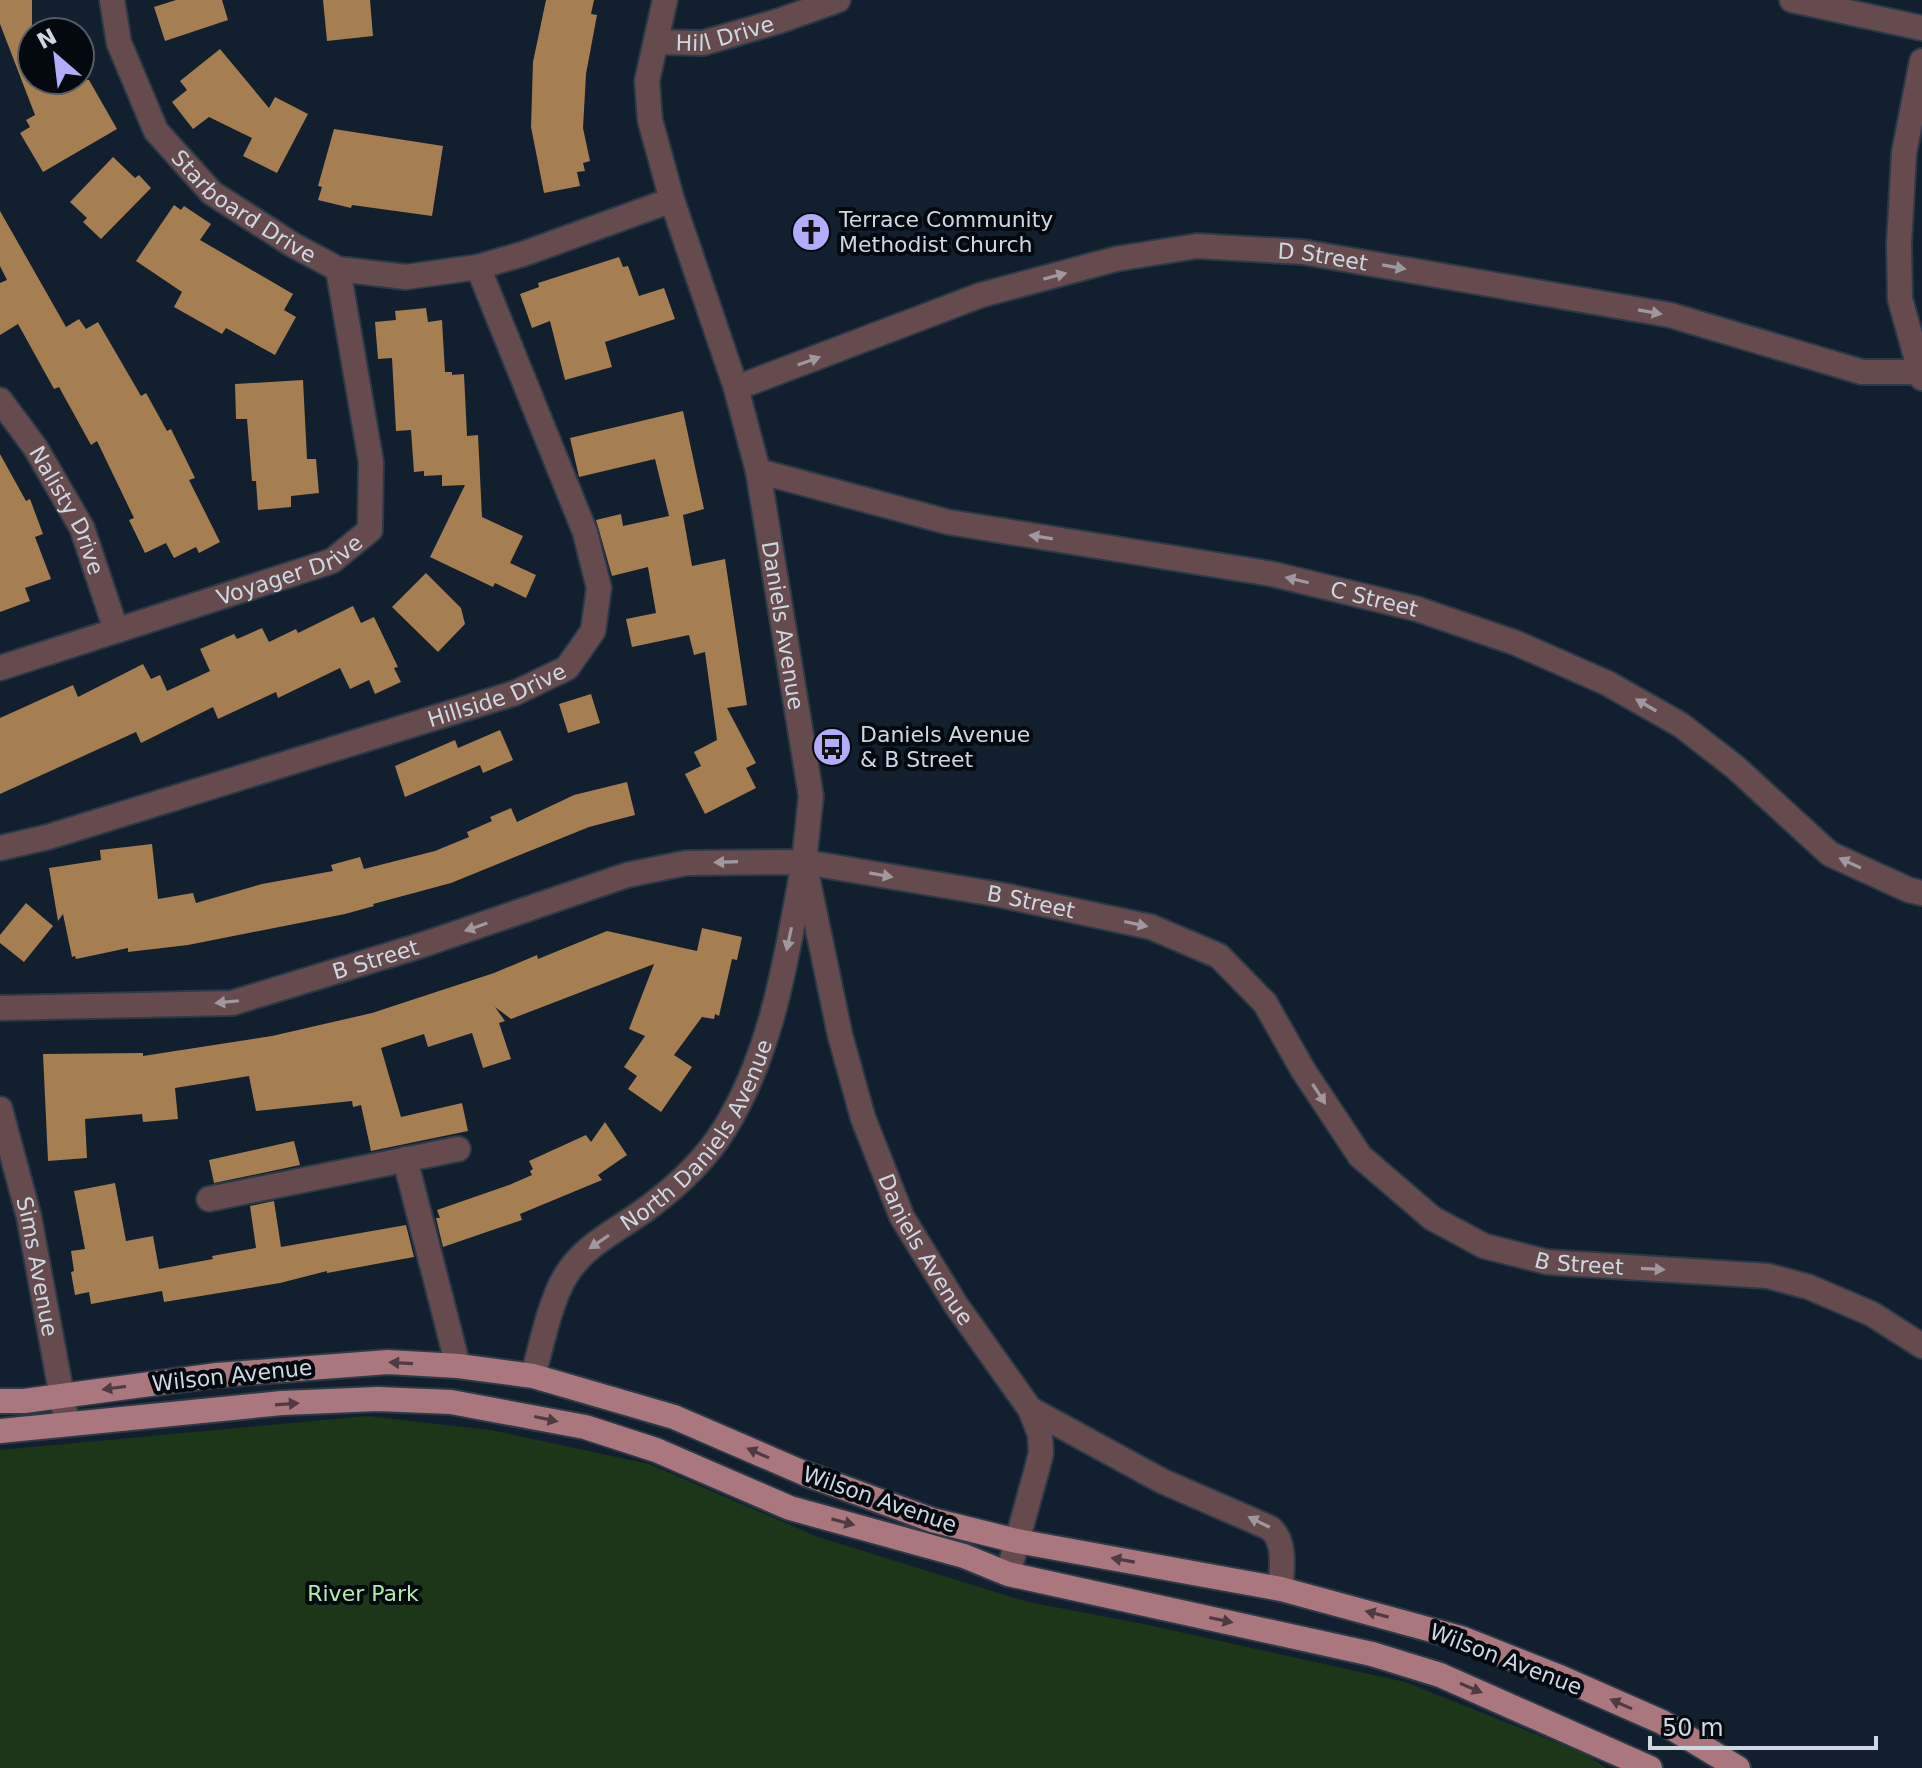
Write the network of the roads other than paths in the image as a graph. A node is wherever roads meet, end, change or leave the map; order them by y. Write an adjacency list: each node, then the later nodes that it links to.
1 (112, 0): 10 (street, Starboard Drive)
2 (665, 0): 6 (street, Daniels Avenue)
3 (838, 0): 6 (street, Hill Drive)
4 (1792, 0): 5 (street)
5 (1922, 28)
6 (656, 42): 8 (street, Daniels Avenue)
7 (1922, 61): 11 (street)
8 (672, 200): 9 (street); 12 (street, Daniels Avenue)
9 (478, 267): 10 (street, Starboard Drive); 17 (street, Hillside Drive)
10 (338, 269): 15 (street, Voyager Drive)
11 (1921, 374): 12 (street, D Street, one-way to 11)
12 (736, 388): 14 (street, Daniels Avenue)
13 (0, 400): 15 (street, Nalisty Drive)
14 (758, 471): 18 (street, Daniels Avenue); 19 (street, C Street, one-way to 14)
15 (116, 630): 16 (street, Voyager Drive)
16 (0, 668)
17 (0, 848)
18 (804, 862): 20 (street, B Street, one-way to 20); 25 (street, B Street, one-way to 25); 27 (street, North Daniels Avenue, one-way to 27); 30 (street, Daniels Avenue)
19 (1922, 893)
20 (0, 1008)
21 (0, 1109): 28 (street, Sims Avenue)
22 (458, 1149): 23 (street)
23 (405, 1159): 24 (street); 26 (street)
24 (209, 1199)
25 (1922, 1346)
26 (458, 1366): 27 (main road, Wilson Avenue); 28 (main road, Wilson Avenue, one-way to 28)
27 (533, 1376): 33 (main road, Wilson Avenue, one-way to 27)
28 (64, 1395): 29 (main road, Wilson Avenue); 31 (street, Sims Avenue)
29 (0, 1401)
30 (1030, 1409): 33 (street, Daniels Avenue); 35 (street, Daniels Avenue, one-way to 30)
31 (67, 1424): 32 (main road, Wilson Avenue); 34 (main road, Wilson Avenue, one-way to 34)
32 (0, 1431)
33 (1017, 1541): 34 (street, Daniels Avenue); 35 (main road, Wilson Avenue, one-way to 33)
34 (1008, 1574): 36 (main road, Wilson Avenue, one-way to 36)
35 (1281, 1589): 37 (main road, Wilson Avenue, one-way to 35)
36 (1650, 1768)
37 (1738, 1768)

